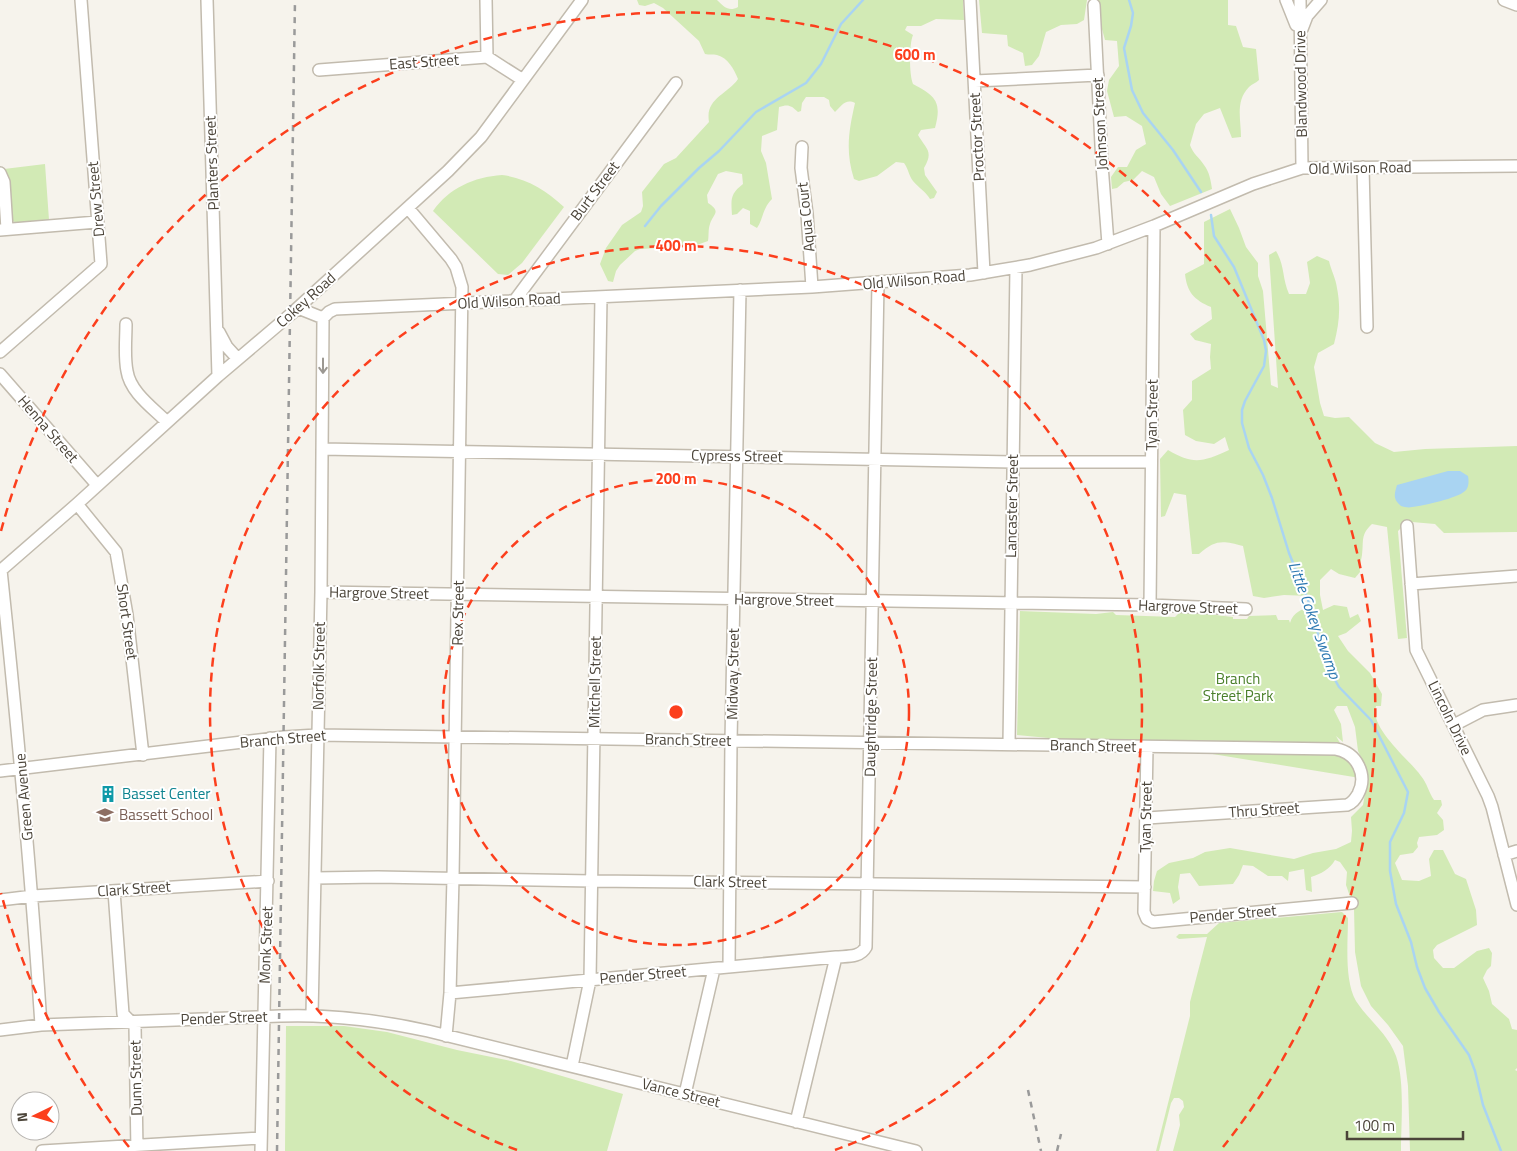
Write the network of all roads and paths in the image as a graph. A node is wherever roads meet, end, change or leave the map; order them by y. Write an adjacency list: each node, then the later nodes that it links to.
1 (81, 0): 25 (street, Drew Street)
2 (207, 0): 40 (street, Planters Street)
3 (486, 0): 13 (street)
4 (582, 0): 16 (street, Cokey Road)
5 (970, 0): 17 (street, Proctor Street)
6 (1286, 0): 12 (street)
7 (1300, 0): 12 (street, Blandwood Drive)
8 (1321, 0): 12 (street)
9 (1504, 0): 11 (street)
10 (1094, 5): 15 (street, Johnson Street)
11 (1517, 5)
12 (1300, 36): 22 (street, Blandwood Drive)
13 (487, 57): 14 (street, East Street); 16 (street)
14 (319, 70)
15 (1098, 75): 17 (street); 28 (street, Johnson Street)
16 (523, 80): 24 (street, Cokey Road)
17 (974, 81): 30 (street, Proctor Street)
18 (676, 83): 35 (street, Burt Street)
19 (802, 147): 32 (street, Aqua Court)
20 (1517, 166): 21 (street, Old Wilson Road)
21 (1363, 167): 22 (street, Old Wilson Road); 41 (street)
22 (1302, 168): 26 (street, Old Wilson Road)
23 (0, 173): 27 (street)
24 (408, 208): 36 (street, Rex Street); 37 (street, Cokey Road)
25 (98, 222): 27 (street); 42 (street, Drew Street)
26 (1154, 226): 28 (street, Old Wilson Road); 53 (street, Tyan Street)
27 (3, 230)
28 (1108, 244): 29 (street, Old Wilson Road)
29 (1016, 268): 30 (street, Old Wilson Road); 52 (street, Lancaster Street)
30 (984, 273): 31 (street, Old Wilson Road)
31 (878, 283): 32 (street, Old Wilson Road); 51 (street, Daughtridge Street)
32 (812, 287): 33 (street, Old Wilson Road)
33 (740, 290): 34 (street, Old Wilson Road); 50 (street, Midway Street)
34 (601, 297): 35 (street, Old Wilson Road); 49 (street, Mitchell Street)
35 (515, 300): 36 (street, Old Wilson Road)
36 (462, 304): 38 (street, Old Wilson Road); 48 (street, Rex Street)
37 (298, 308): 38 (street); 43 (street, Cokey Road)
38 (323, 318): 47 (street, Norfolk Street, one-way to 47)
39 (126, 324): 46 (street)
40 (217, 326): 43 (street, Planters Street); 45 (street, Planters Street)
41 (1367, 327)
42 (0, 352)
43 (238, 359): 45 (street, Cokey Road)
44 (0, 374): 54 (street, Henna Street)
45 (218, 376): 46 (street, Cokey Road)
46 (167, 422): 54 (street, Cokey Road)
47 (322, 449): 48 (street, Cypress Street); 60 (street, Norfolk Street)
48 (460, 452): 49 (street, Cypress Street); 61 (street, Rex Street)
49 (599, 454): 50 (street, Cypress Street); 62 (street, Mitchell Street)
50 (736, 456): 51 (street, Cypress Street); 63 (street, Midway Street)
51 (876, 459): 52 (street, Cypress Street); 64 (street, Daughtridge Street)
52 (1013, 462): 53 (street, Cypress Street); 65 (street, Lancaster Street)
53 (1151, 462): 66 (street, Tyan Street)
54 (97, 485): 55 (street, Cokey Road)
55 (77, 504): 57 (street, Cokey Road); 78 (street, Short Street)
56 (1406, 526): 59 (street, Lincoln Drive)
57 (1, 570): 79 (street, Green Avenue)
58 (1517, 576): 59 (street)
59 (1411, 584): 69 (street, Lincoln Drive)
60 (321, 592): 61 (street, Hargrove Street); 70 (street, Norfolk Street)
61 (458, 595): 62 (street, Hargrove Street); 71 (street, Rex Street)
62 (597, 596): 63 (street, Hargrove Street); 73 (street, Mitchell Street)
63 (735, 599): 64 (street, Hargrove Street); 74 (street, Midway Street)
64 (873, 601): 65 (street, Hargrove Street); 75 (street, Daughtridge Street)
65 (1011, 604): 66 (street, Hargrove Street); 76 (street, Lancaster Street)
66 (1150, 604): 67 (street, Hargrove Street)
67 (1246, 609)
68 (1517, 705): 69 (street)
69 (1454, 725): 84 (street, Lincoln Drive)
70 (317, 735): 71 (street, Branch Street); 72 (street, Branch Street); 85 (street, Norfolk Street)
71 (455, 736): 73 (street, Branch Street); 86 (street, Rex Street)
72 (270, 738): 78 (street, Branch Street); 87 (street, Monk Street)
73 (594, 738): 74 (street, Branch Street); 88 (street, Mitchell Street)
74 (732, 741): 75 (street, Branch Street); 89 (street, Midway Street)
75 (871, 743): 76 (street, Branch Street); 90 (street, Daughtridge Street)
76 (1009, 744): 77 (street, Branch Street)
77 (1147, 747): 81 (street, Branch Street); 82 (street, Tyan Street)
78 (143, 755): 79 (street, Branch Street)
79 (21, 768): 80 (street, Branch Street); 93 (street, Green Avenue)
80 (0, 771)
81 (1363, 776): 82 (street, Thru Street)
82 (1147, 818): 91 (street, Tyan Street)
83 (1517, 851): 84 (street)
84 (1504, 854): 96 (street, Lincoln Drive)
85 (316, 878): 86 (street, Clark Street); 102 (street, Norfolk Street)
86 (453, 878): 88 (street, Clark Street); 101 (street, Rex Street)
87 (268, 880): 92 (street, Clark Street); 103 (street, Monk Street)
88 (592, 881): 89 (street, Clark Street); 100 (street, Mitchell Street)
89 (730, 882): 90 (street, Clark Street); 98 (street, Midway Street)
90 (868, 884): 91 (street, Clark Street); 97 (street, Daughtridge Street)
91 (1145, 887): 95 (street, Pender Street)
92 (114, 890): 93 (street, Clark Street); 104 (street, Dunn Street)
93 (33, 896): 94 (street, Clark Street); 105 (street, Green Avenue)
94 (0, 900)
95 (1352, 903)
96 (1517, 905)
97 (836, 957): 98 (street, Pender Street); 110 (street)
98 (729, 967): 99 (street, Pender Street)
99 (714, 969): 100 (street, Pender Street); 109 (street)
100 (590, 980): 101 (street, Pender Street); 108 (street, Mitchell Street)
101 (450, 993): 107 (street, Rex Street)
102 (312, 1015): 103 (street, Pender Street); 107 (street, Pender Street)
103 (264, 1016): 104 (street, Pender Street); 111 (street, Monk Street)
104 (130, 1021): 105 (street, Pender Street); 112 (street, Dunn Street)
105 (41, 1025): 106 (street, Pender Street)
106 (0, 1030)
107 (446, 1036): 108 (street, Vance Street)
108 (572, 1066): 109 (street, Vance Street)
109 (685, 1094): 110 (street, Vance Street)
110 (796, 1122): 115 (street, Vance Street)
111 (261, 1138): 112 (street); 114 (street, Monk Street)
112 (137, 1148): 113 (street)
113 (42, 1151)
114 (261, 1151)
115 (916, 1151)

